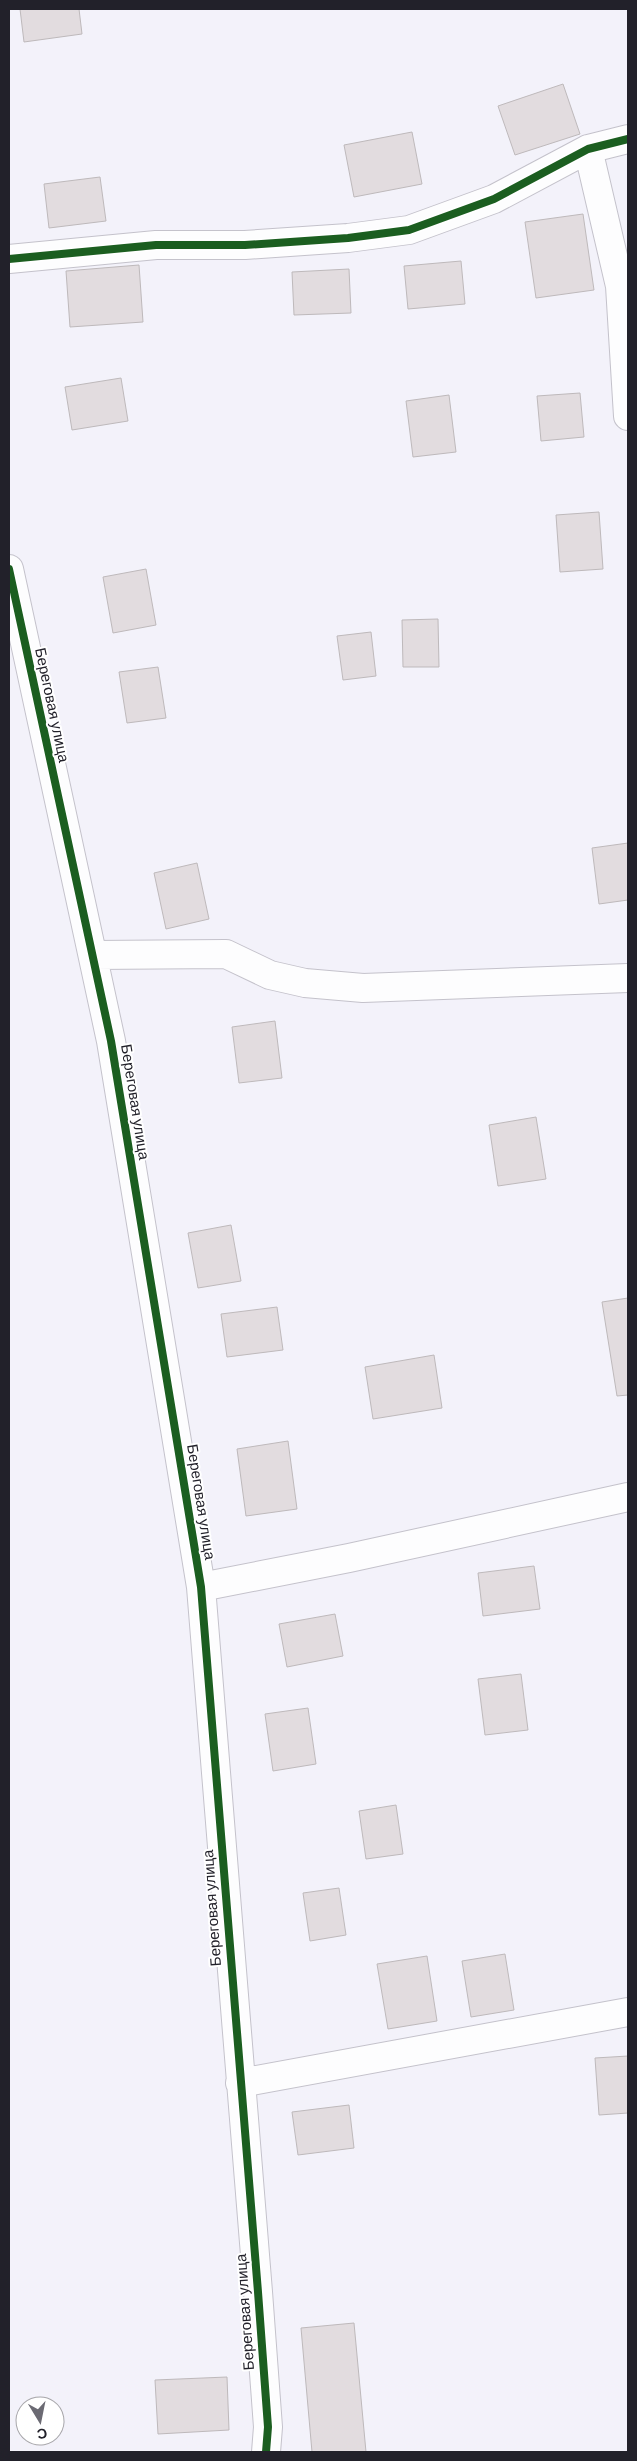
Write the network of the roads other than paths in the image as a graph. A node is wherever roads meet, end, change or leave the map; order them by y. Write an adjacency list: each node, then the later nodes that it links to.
1 (628, 139): 2 (street)
2 (588, 149): 3 (street); 4 (street)
3 (9, 259)
4 (628, 416)
5 (9, 569): 6 (street, Береговая улица)
6 (93, 955): 7 (street); 9 (street, Береговая улица)
7 (628, 978)
8 (628, 1497): 9 (street)
9 (201, 1587): 11 (street, Береговая улица)
10 (628, 2012): 11 (street)
11 (240, 2083): 12 (street, Береговая улица)
12 (266, 2452)

